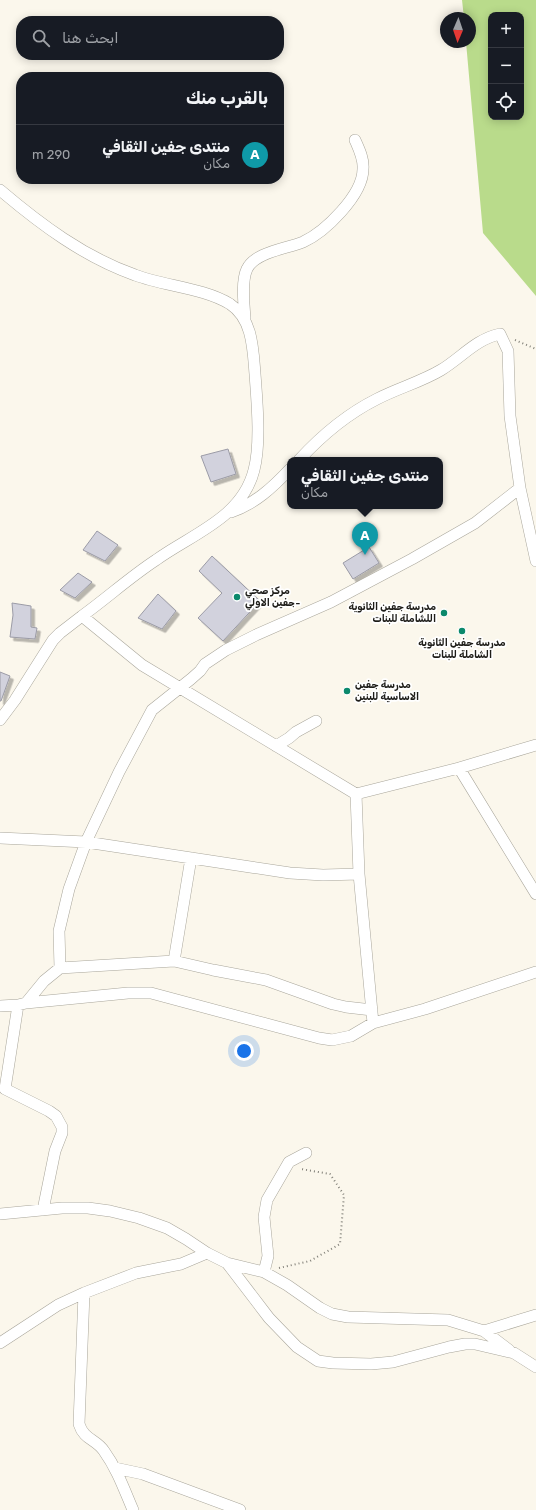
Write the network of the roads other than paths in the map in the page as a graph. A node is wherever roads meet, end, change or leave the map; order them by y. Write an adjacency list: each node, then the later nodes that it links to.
1 (355, 140): 3 (street)
2 (0, 190): 3 (street)
3 (245, 318): 7 (street)
4 (302, 457): 6 (street)
5 (287, 472): 7 (street)
6 (520, 488): 8 (street); 10 (street)
7 (228, 513): 9 (street)
8 (536, 561)
9 (82, 616): 10 (street); 11 (street)
10 (180, 688): 14 (street); 18 (street)
11 (0, 720)
12 (316, 721): 14 (street)
13 (536, 745): 15 (street)
14 (276, 746): 16 (street)
15 (459, 768): 16 (street); 21 (street)
16 (356, 794): 20 (street)
17 (0, 838): 18 (street)
18 (86, 842): 19 (street); 23 (street)
19 (191, 858): 20 (street); 22 (street)
20 (359, 874): 27 (street)
21 (536, 894)
22 (174, 961): 23 (street); 27 (street)
23 (60, 968): 25 (street)
24 (536, 972): 28 (street)
25 (22, 1004): 26 (street); 28 (street); 29 (street)
26 (0, 1006)
27 (372, 1010): 28 (street)
28 (373, 1023)
29 (2, 1091): 31 (street)
30 (306, 1153): 35 (street)
31 (43, 1210): 32 (street); 33 (street)
32 (0, 1214)
33 (207, 1253): 34 (street); 36 (street)
34 (227, 1263): 35 (street); 40 (street)
35 (264, 1272): 38 (street)
36 (84, 1293): 39 (street); 42 (street)
37 (536, 1315): 38 (street)
38 (484, 1332): 40 (street)
39 (0, 1343)
40 (514, 1353): 41 (street)
41 (536, 1367)
42 (115, 1468): 43 (street); 44 (street)
43 (133, 1510)
44 (240, 1510)

